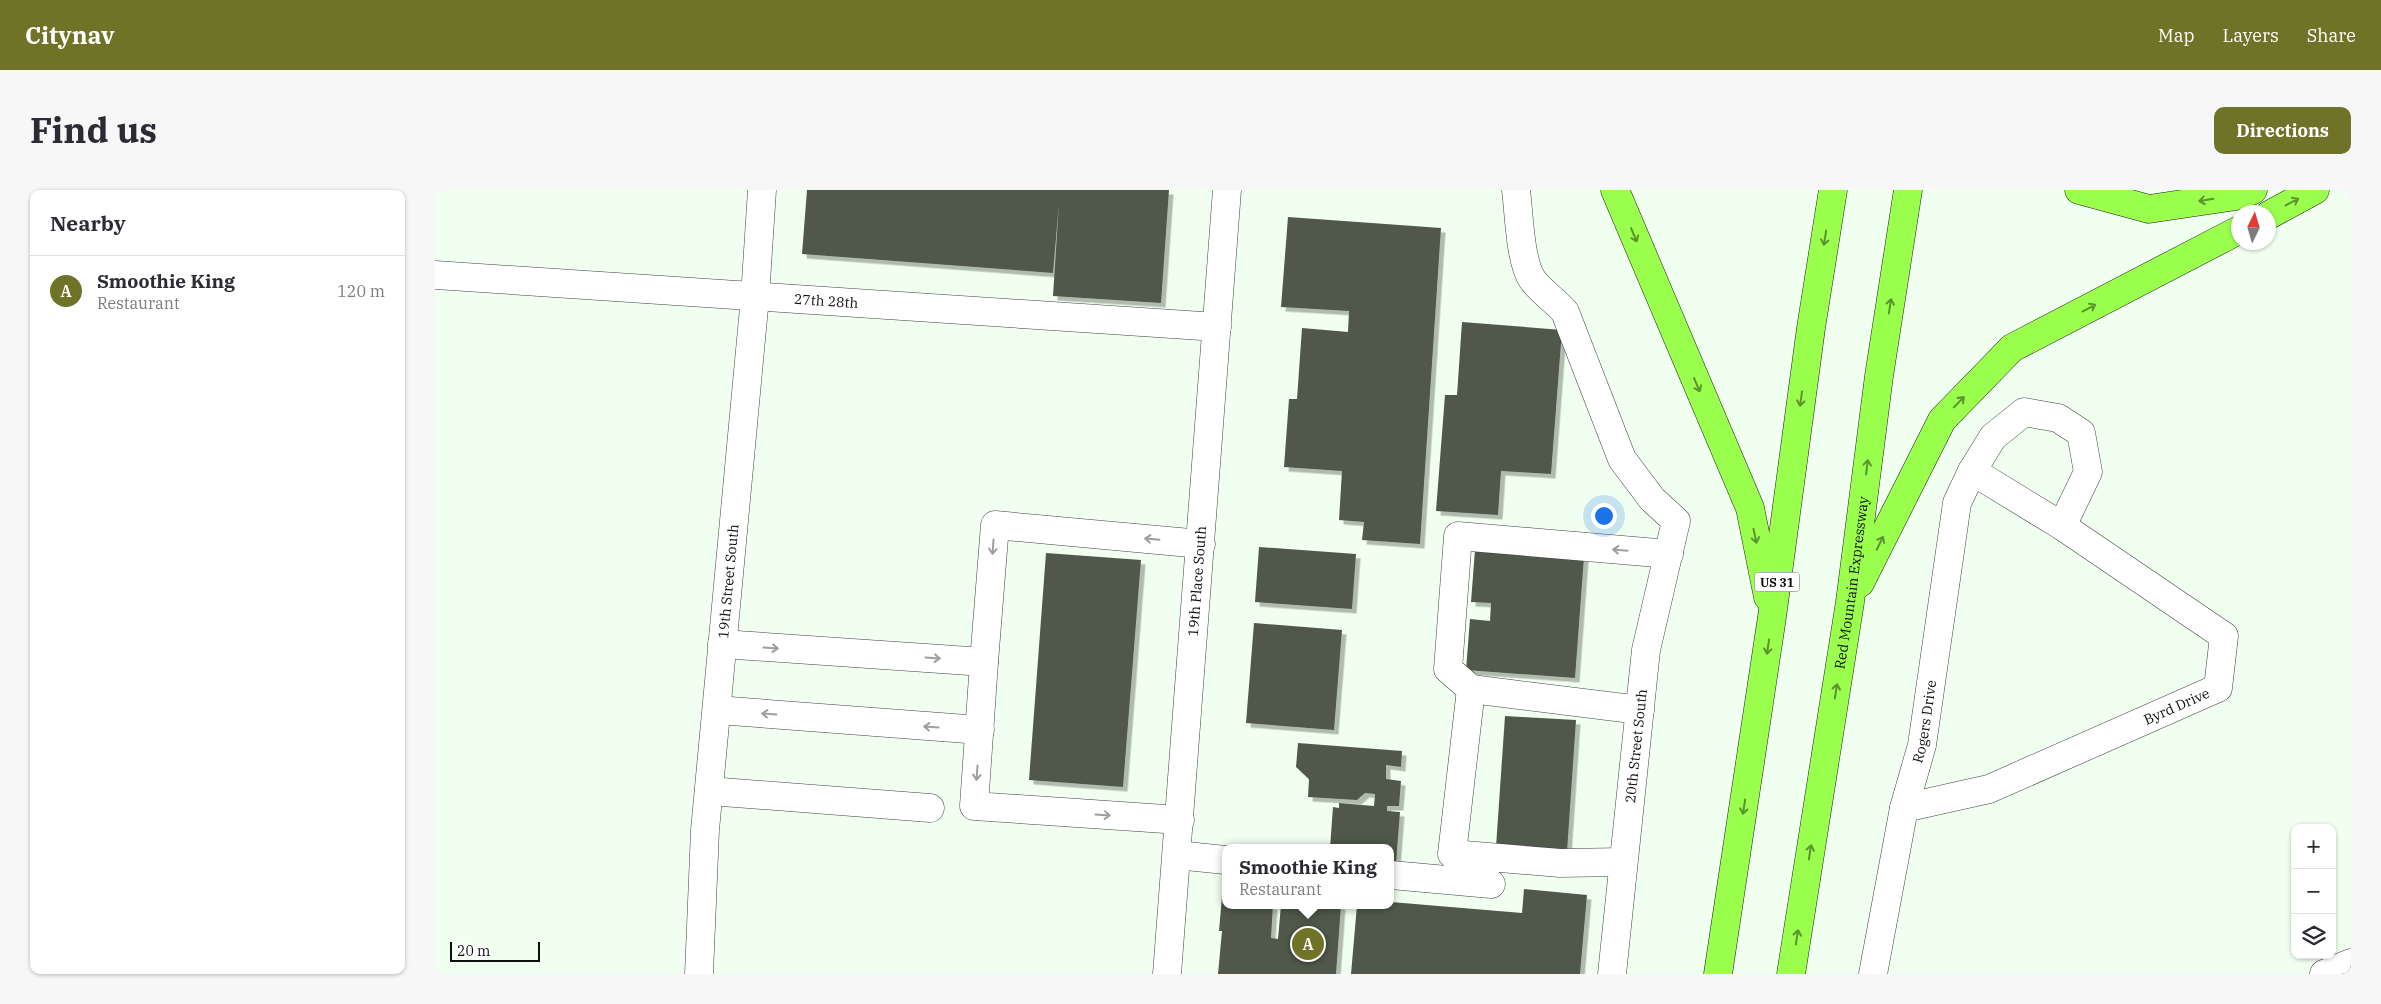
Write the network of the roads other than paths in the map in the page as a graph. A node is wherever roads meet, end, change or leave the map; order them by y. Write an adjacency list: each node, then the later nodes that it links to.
1 (762, 190): 13 (street, 19th Street South)
2 (1227, 190): 14 (street, 19th Place South)
3 (1516, 190): 18 (street, 20th Street South)
4 (1615, 190): 20 (highway, one-way to 20)
5 (1833, 190): 20 (highway, US 31, one-way to 20)
6 (1907, 190): 19 (highway, Red Mountain Expressway, one-way to 6)
7 (2079, 190): 8 (highway, one-way to 7)
8 (2253, 190)
9 (2315, 190): 10 (highway, one-way to 9)
10 (2276, 211)
11 (2231, 234): 19 (highway, one-way to 11)
12 (435, 275): 13 (street, 27th 28th)
13 (755, 296): 14 (street, 27th 28th); 21 (street, 19th Street South)
14 (1217, 328): 17 (street, 19th Place South)
15 (1972, 471): 16 (street, Byrd Drive); 16 (street); 29 (street, Rogers Drive)
16 (2062, 526): 29 (street, Byrd Drive)
17 (1201, 544): 22 (street, one-way to 22); 30 (street, 19th Place South)
18 (1669, 554): 23 (street, one-way to 23); 25 (street, 20th Street South)
19 (1850, 602): 41 (highway, Red Mountain Expressway, one-way to 19)
20 (1772, 617): 40 (highway, US 31, one-way to 40)
21 (723, 644): 22 (street, one-way to 22); 24 (street, 19th Street South)
22 (984, 662): 26 (street)
23 (1471, 689): 25 (street); 33 (street)
24 (717, 710): 26 (street, one-way to 24); 27 (street, 19th Street South)
25 (1640, 710): 33 (street, 20th Street South)
26 (980, 730): 30 (street, one-way to 30)
27 (709, 791): 28 (street); 37 (street, 19th Street South)
28 (930, 808)
29 (1904, 808): 42 (street, Rogers Drive)
30 (1180, 820): 31 (street, 19th Place South)
31 (1177, 855): 32 (street); 38 (street, 19th Place South)
32 (1222, 860)
33 (1623, 862): 39 (street, 20th Street South)
34 (1394, 875): 35 (street)
35 (1491, 884)
36 (2351, 963): 43 (street)
37 (699, 974)
38 (1167, 974)
39 (1612, 974)
40 (1719, 974)
41 (1791, 974)
42 (1873, 974)
43 (2324, 974)

